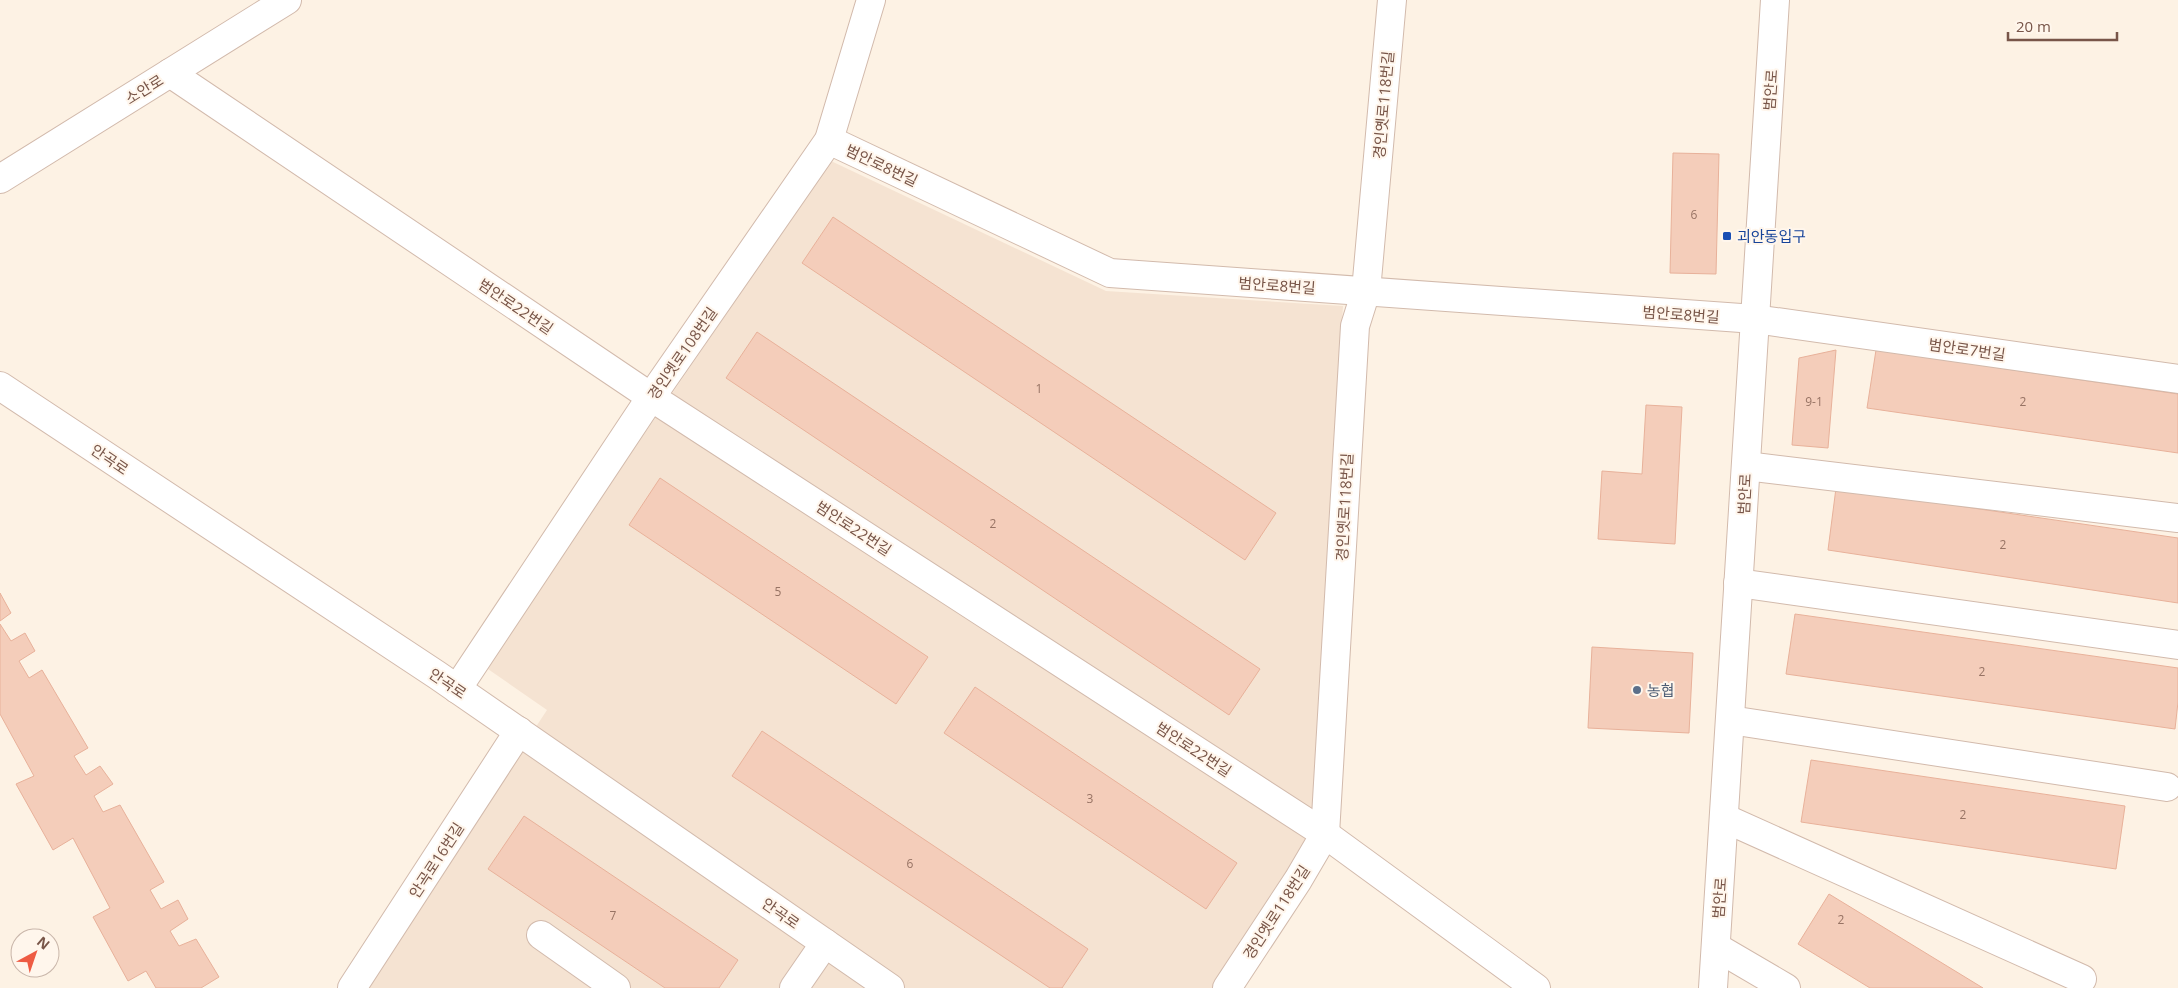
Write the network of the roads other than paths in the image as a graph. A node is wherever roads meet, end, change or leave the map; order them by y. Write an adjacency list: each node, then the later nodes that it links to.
1 (287, 0): 5 (street, 소안로)
2 (872, 0): 6 (street, 경인옛로108번길)
3 (1392, 0): 8 (street, 경인옛로118번길)
4 (1775, 0): 9 (street, 범안로)
5 (170, 73): 7 (street, 소안로); 12 (street, 범안로22번길)
6 (829, 140): 8 (street, 범안로8번길); 12 (street, 경인옛로108번길)
7 (0, 179)
8 (1366, 291): 9 (street, 범안로8번길); 22 (street, 경인옛로118번길)
9 (1755, 319): 10 (street, 범안로7번길); 13 (street, 범안로)
10 (2178, 379)
11 (0, 386): 17 (street, 안곡로)
12 (651, 397): 17 (street, 경인옛로108번길); 22 (street, 범안로22번길)
13 (1746, 466): 14 (street); 15 (street, 범안로)
14 (2178, 518)
15 (1738, 583): 16 (street); 18 (street, 범안로)
16 (2178, 645)
17 (457, 689): 19 (street, 안곡로)
18 (1730, 720): 20 (street); 21 (street, 범안로)
19 (519, 732): 24 (street, 안곡로); 27 (street, 안곡로16번길)
20 (2166, 787)
21 (1724, 818): 25 (street, 범안로); 26 (street)
22 (1325, 834): 31 (street, 경인옛로118번길); 32 (street, 범안로22번길)
23 (541, 935): 28 (street)
24 (824, 943): 29 (street); 30 (street, 안곡로)
25 (1716, 947): 33 (street, 범안로); 34 (street)
26 (2082, 978)
27 (352, 988)
28 (616, 988)
29 (794, 988)
30 (890, 988)
31 (1227, 988)
32 (1536, 988)
33 (1713, 988)
34 (1786, 988)

